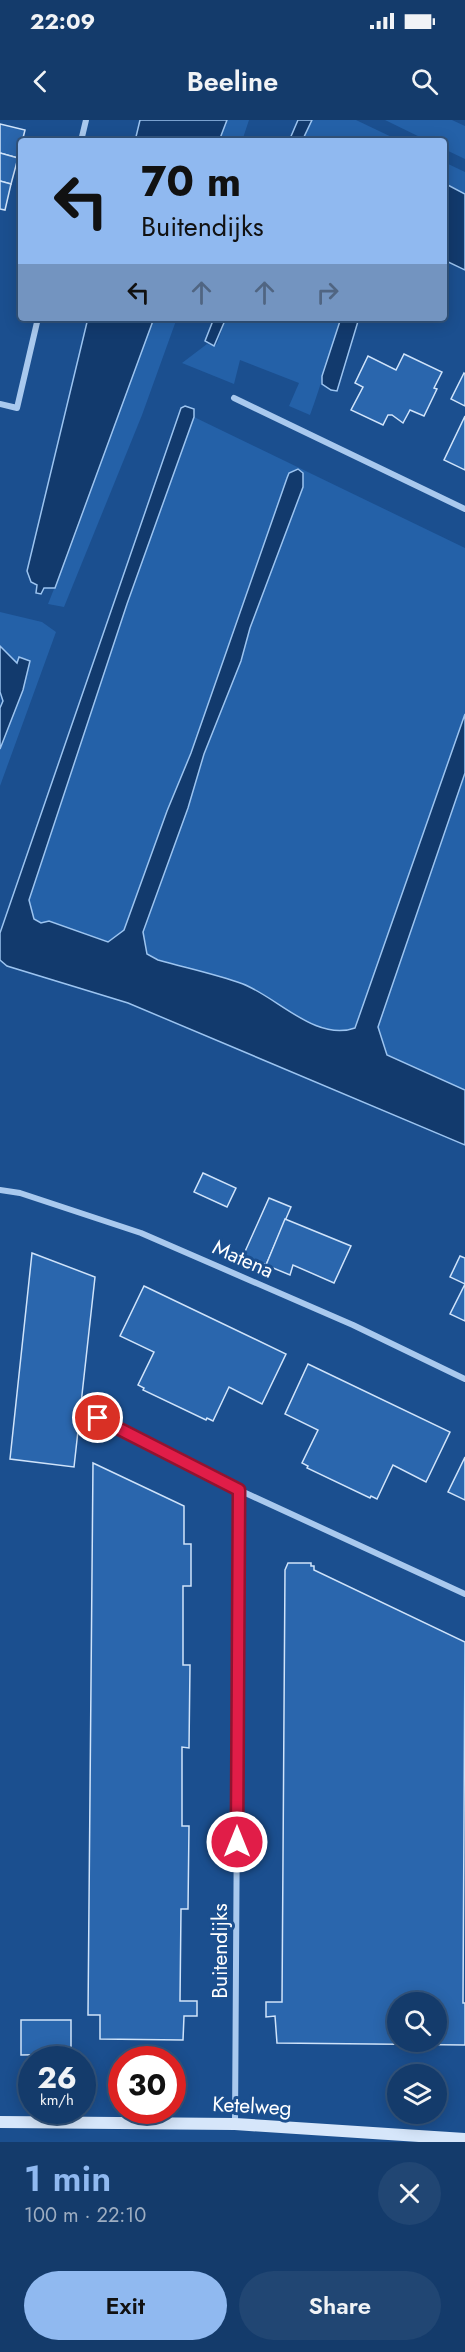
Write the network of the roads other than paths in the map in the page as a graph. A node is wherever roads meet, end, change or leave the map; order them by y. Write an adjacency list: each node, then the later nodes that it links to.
1 (86, 120): 2 (street)
2 (82, 138)
3 (37, 321): 5 (street)
4 (234, 398): 6 (street)
5 (0, 404)
6 (465, 509)
7 (0, 1190): 8 (street, Matena)
8 (465, 1379)
9 (98, 1418): 10 (street)
10 (239, 1490): 11 (street); 13 (street, Buitendijks)
11 (465, 1594)
12 (0, 2122): 13 (street, Ketelweg)
13 (235, 2124): 14 (street, Ketelweg)
14 (465, 2139)

